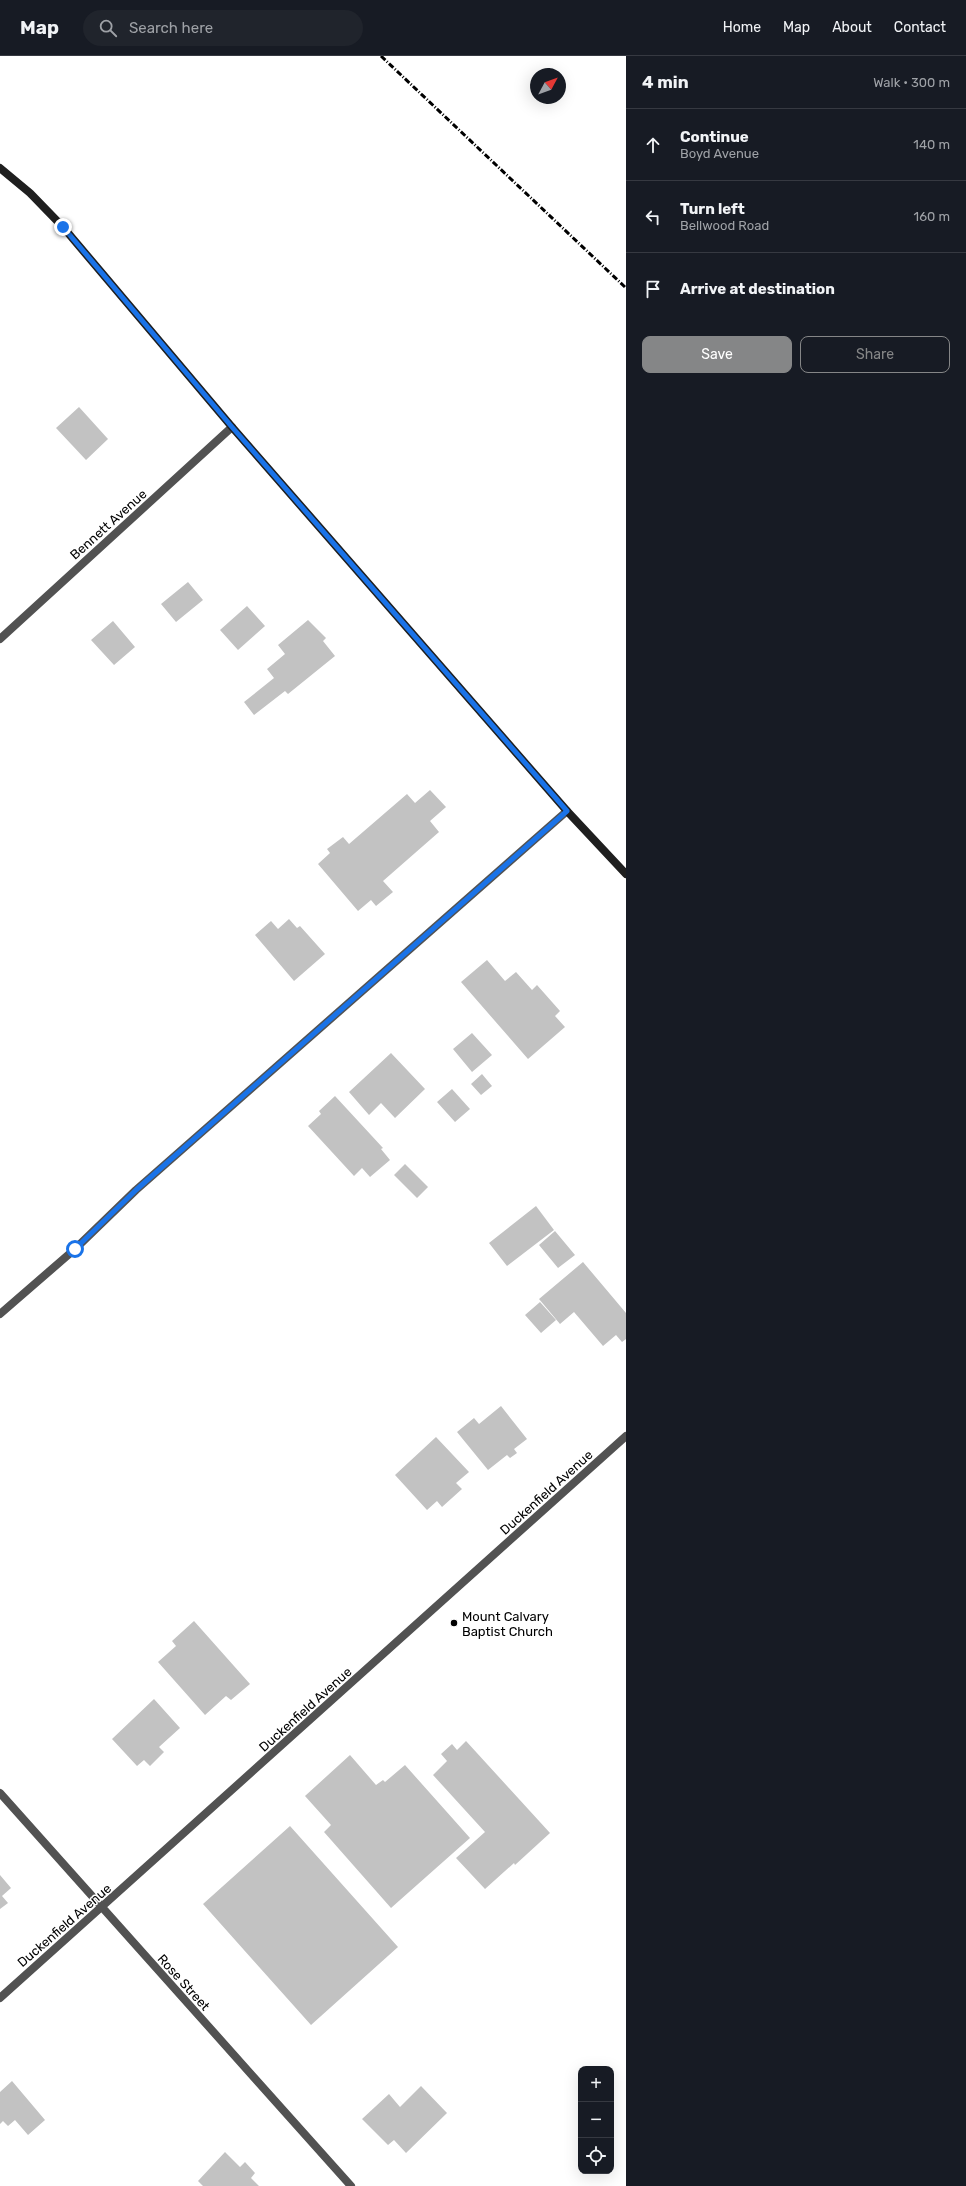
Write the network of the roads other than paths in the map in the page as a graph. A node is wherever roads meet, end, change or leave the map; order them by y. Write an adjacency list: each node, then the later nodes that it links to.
1 (0, 168): 2 (street)
2 (232, 427): 3 (street, Bennett Avenue); 4 (street)
3 (0, 639)
4 (567, 811): 5 (street); 6 (street)
5 (626, 874)
6 (0, 1314)
7 (626, 1436): 9 (street, Duckenfield Avenue)
8 (0, 1793): 9 (street, Rose Street)
9 (102, 1908): 10 (street, Duckenfield Avenue); 11 (street, Rose Street)
10 (0, 1998)
11 (351, 2186)

